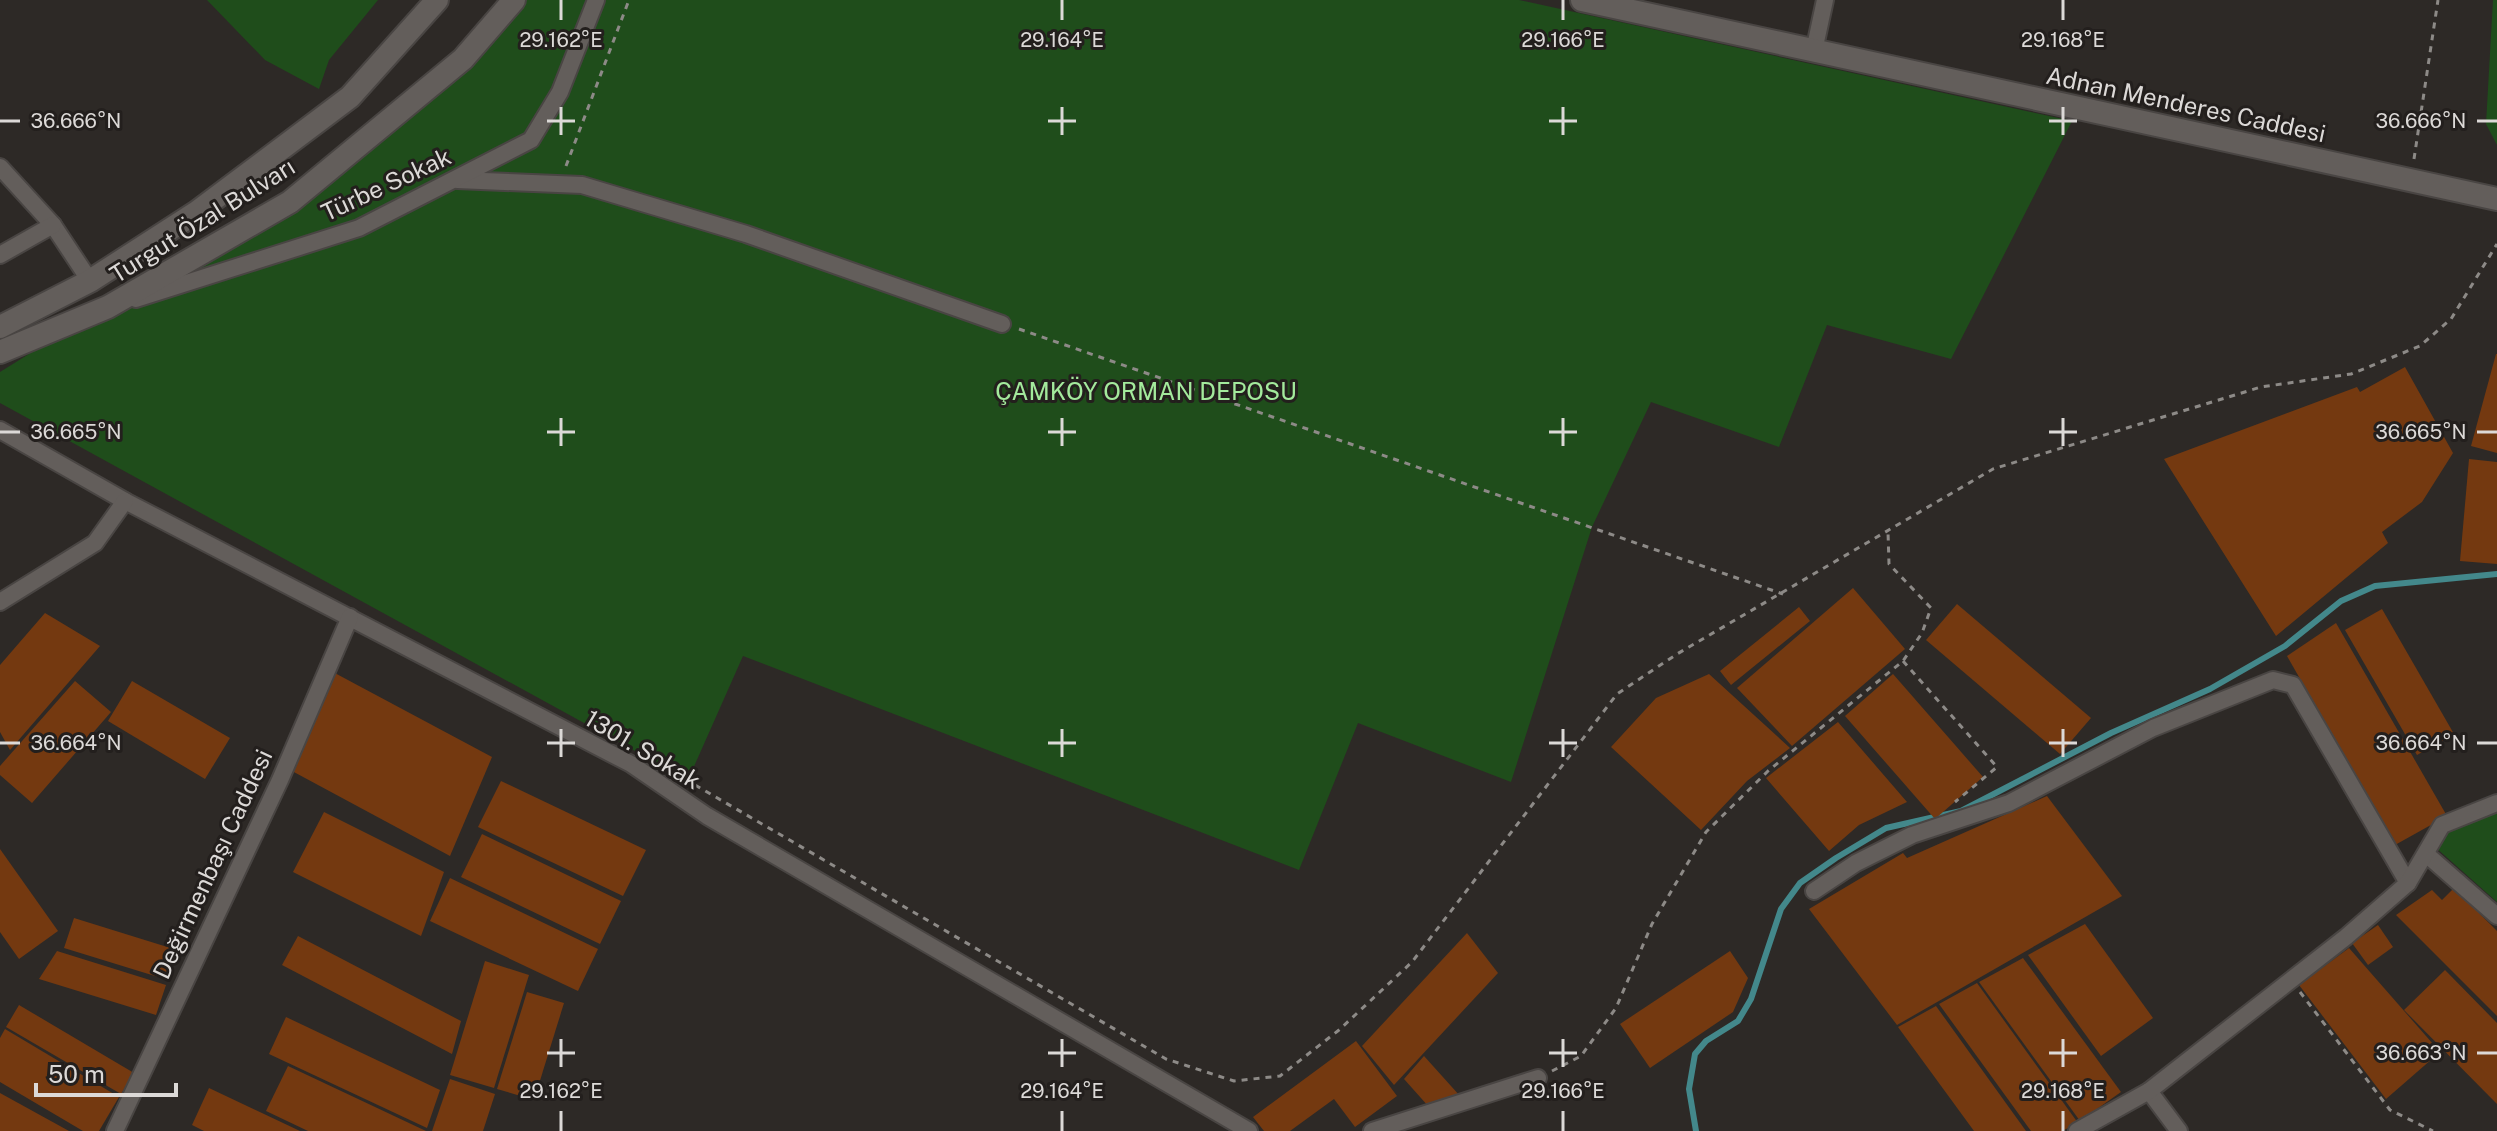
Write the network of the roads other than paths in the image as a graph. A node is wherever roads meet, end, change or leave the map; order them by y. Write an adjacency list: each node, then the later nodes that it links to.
1 (437, 0): 12 (main road)
2 (514, 0): 13 (main road, Turgut Özal Bulvarı)
3 (596, 0): 8 (street, Türbe Sokak)
4 (1582, 0): 6 (main road, Adnan Menderes Caddesi)
5 (1825, 0): 6 (street)
6 (1814, 51): 9 (main road, Adnan Menderes Caddesi)
7 (0, 167): 10 (street)
8 (456, 180): 13 (street, Türbe Sokak); 14 (street)
9 (2497, 199)
10 (53, 225): 11 (street); 12 (street)
11 (0, 255)
12 (90, 281): 15 (main road)
13 (108, 307): 16 (main road, Turgut Özal Bulvarı)
14 (1002, 324)
15 (0, 327)
16 (0, 352)
17 (0, 430): 18 (street, 1301. Sokak)
18 (125, 501): 19 (street); 20 (street, 1301. Sokak)
19 (0, 602)
20 (350, 617): 28 (street, Değirmenbaşı Caddesi); 29 (street, 1301. Sokak)
21 (2497, 803): 22 (street)
22 (2426, 854): 23 (street); 25 (street)
23 (2408, 883): 24 (street); 27 (street)
24 (1814, 891)
25 (2497, 916)
26 (1538, 1078): 30 (street)
27 (2149, 1091): 31 (street); 32 (street)
28 (115, 1131)
29 (1249, 1131)
30 (1372, 1131)
31 (2077, 1131)
32 (2179, 1131)

